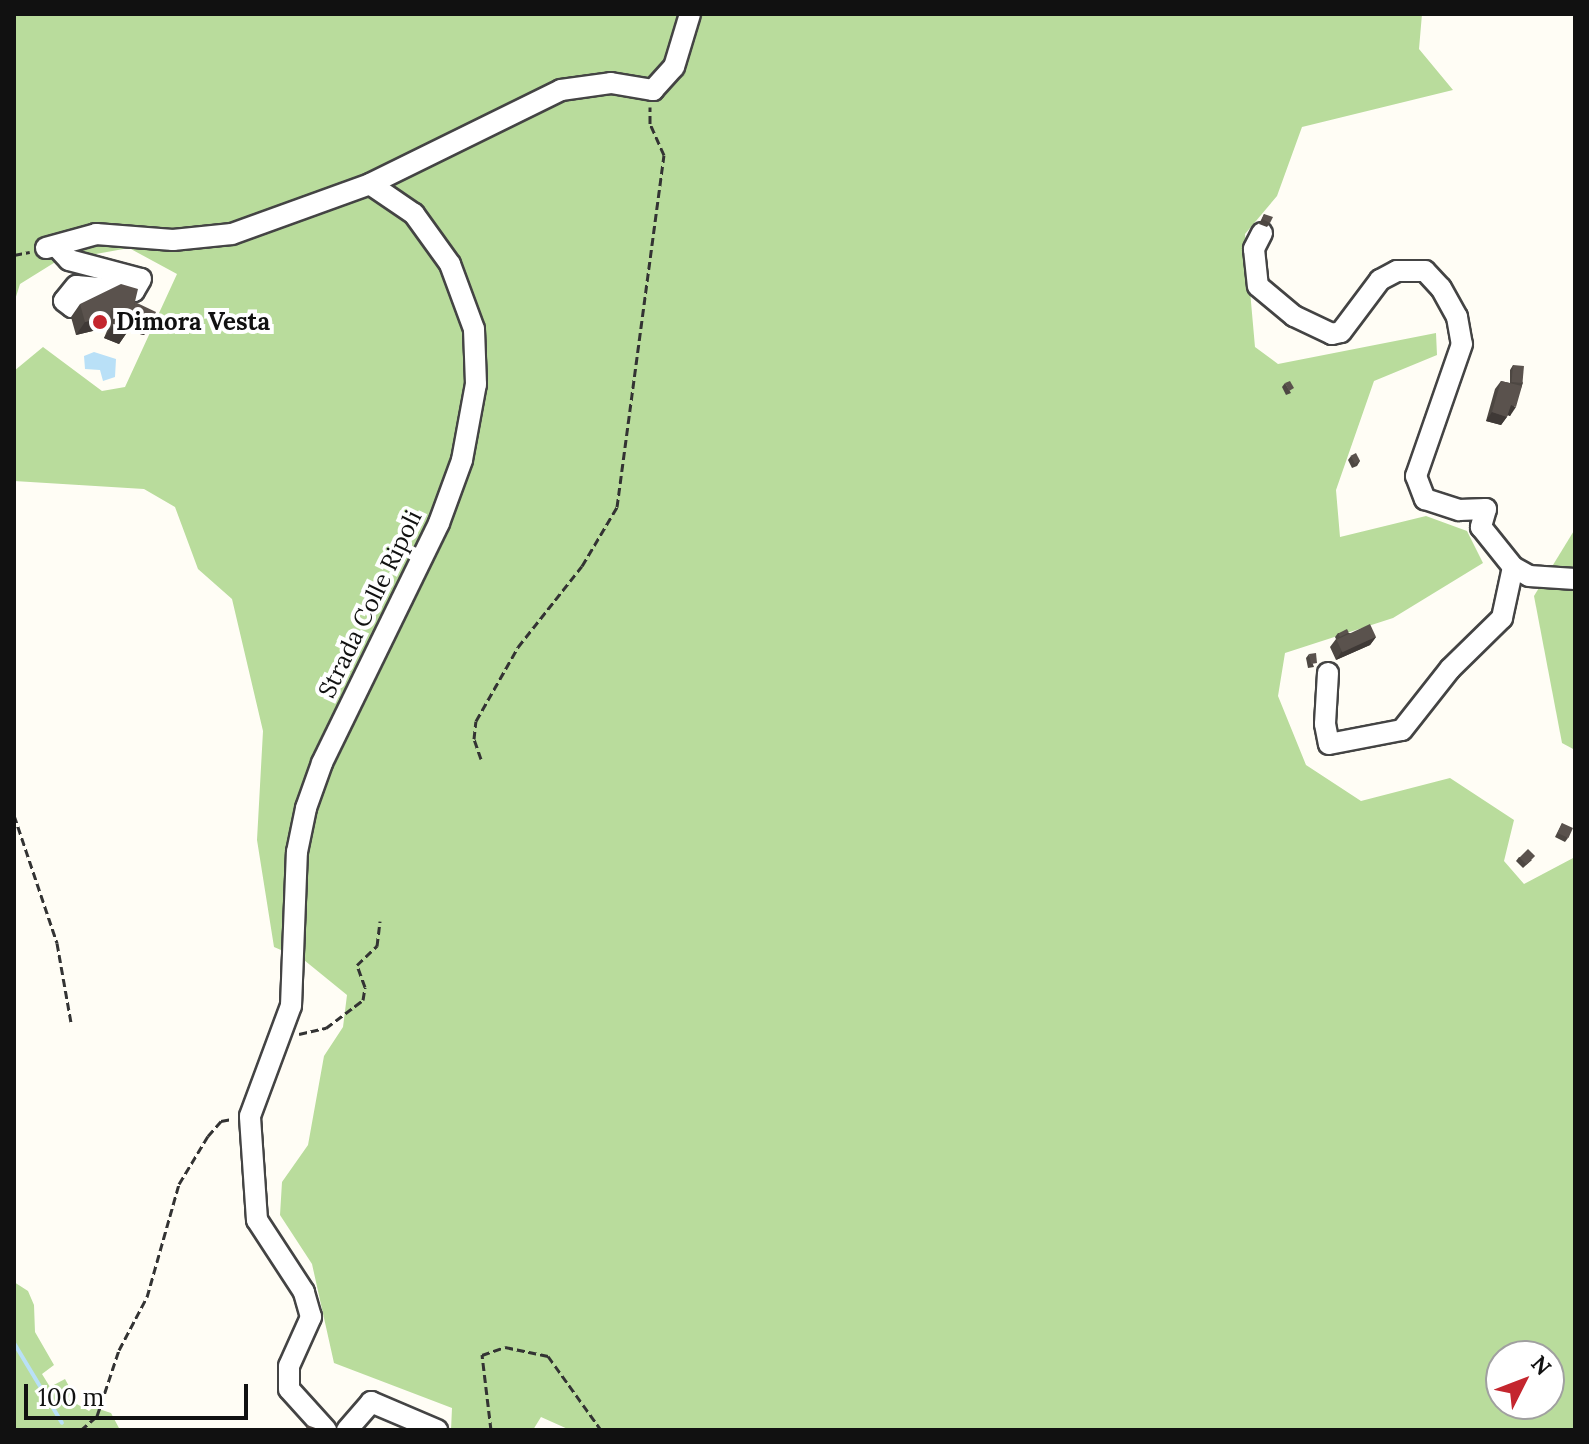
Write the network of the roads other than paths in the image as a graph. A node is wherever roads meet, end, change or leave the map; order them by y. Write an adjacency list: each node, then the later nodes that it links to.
1 (690, 14): 2 (street)
2 (370, 184): 4 (street); 8 (street, Strada Colle Ripoli)
3 (1262, 233): 5 (street)
4 (88, 301)
5 (1513, 567): 6 (street); 7 (street)
6 (1575, 579)
7 (1328, 673)
8 (326, 1430)
9 (347, 1430): 10 (street)
10 (437, 1430)

